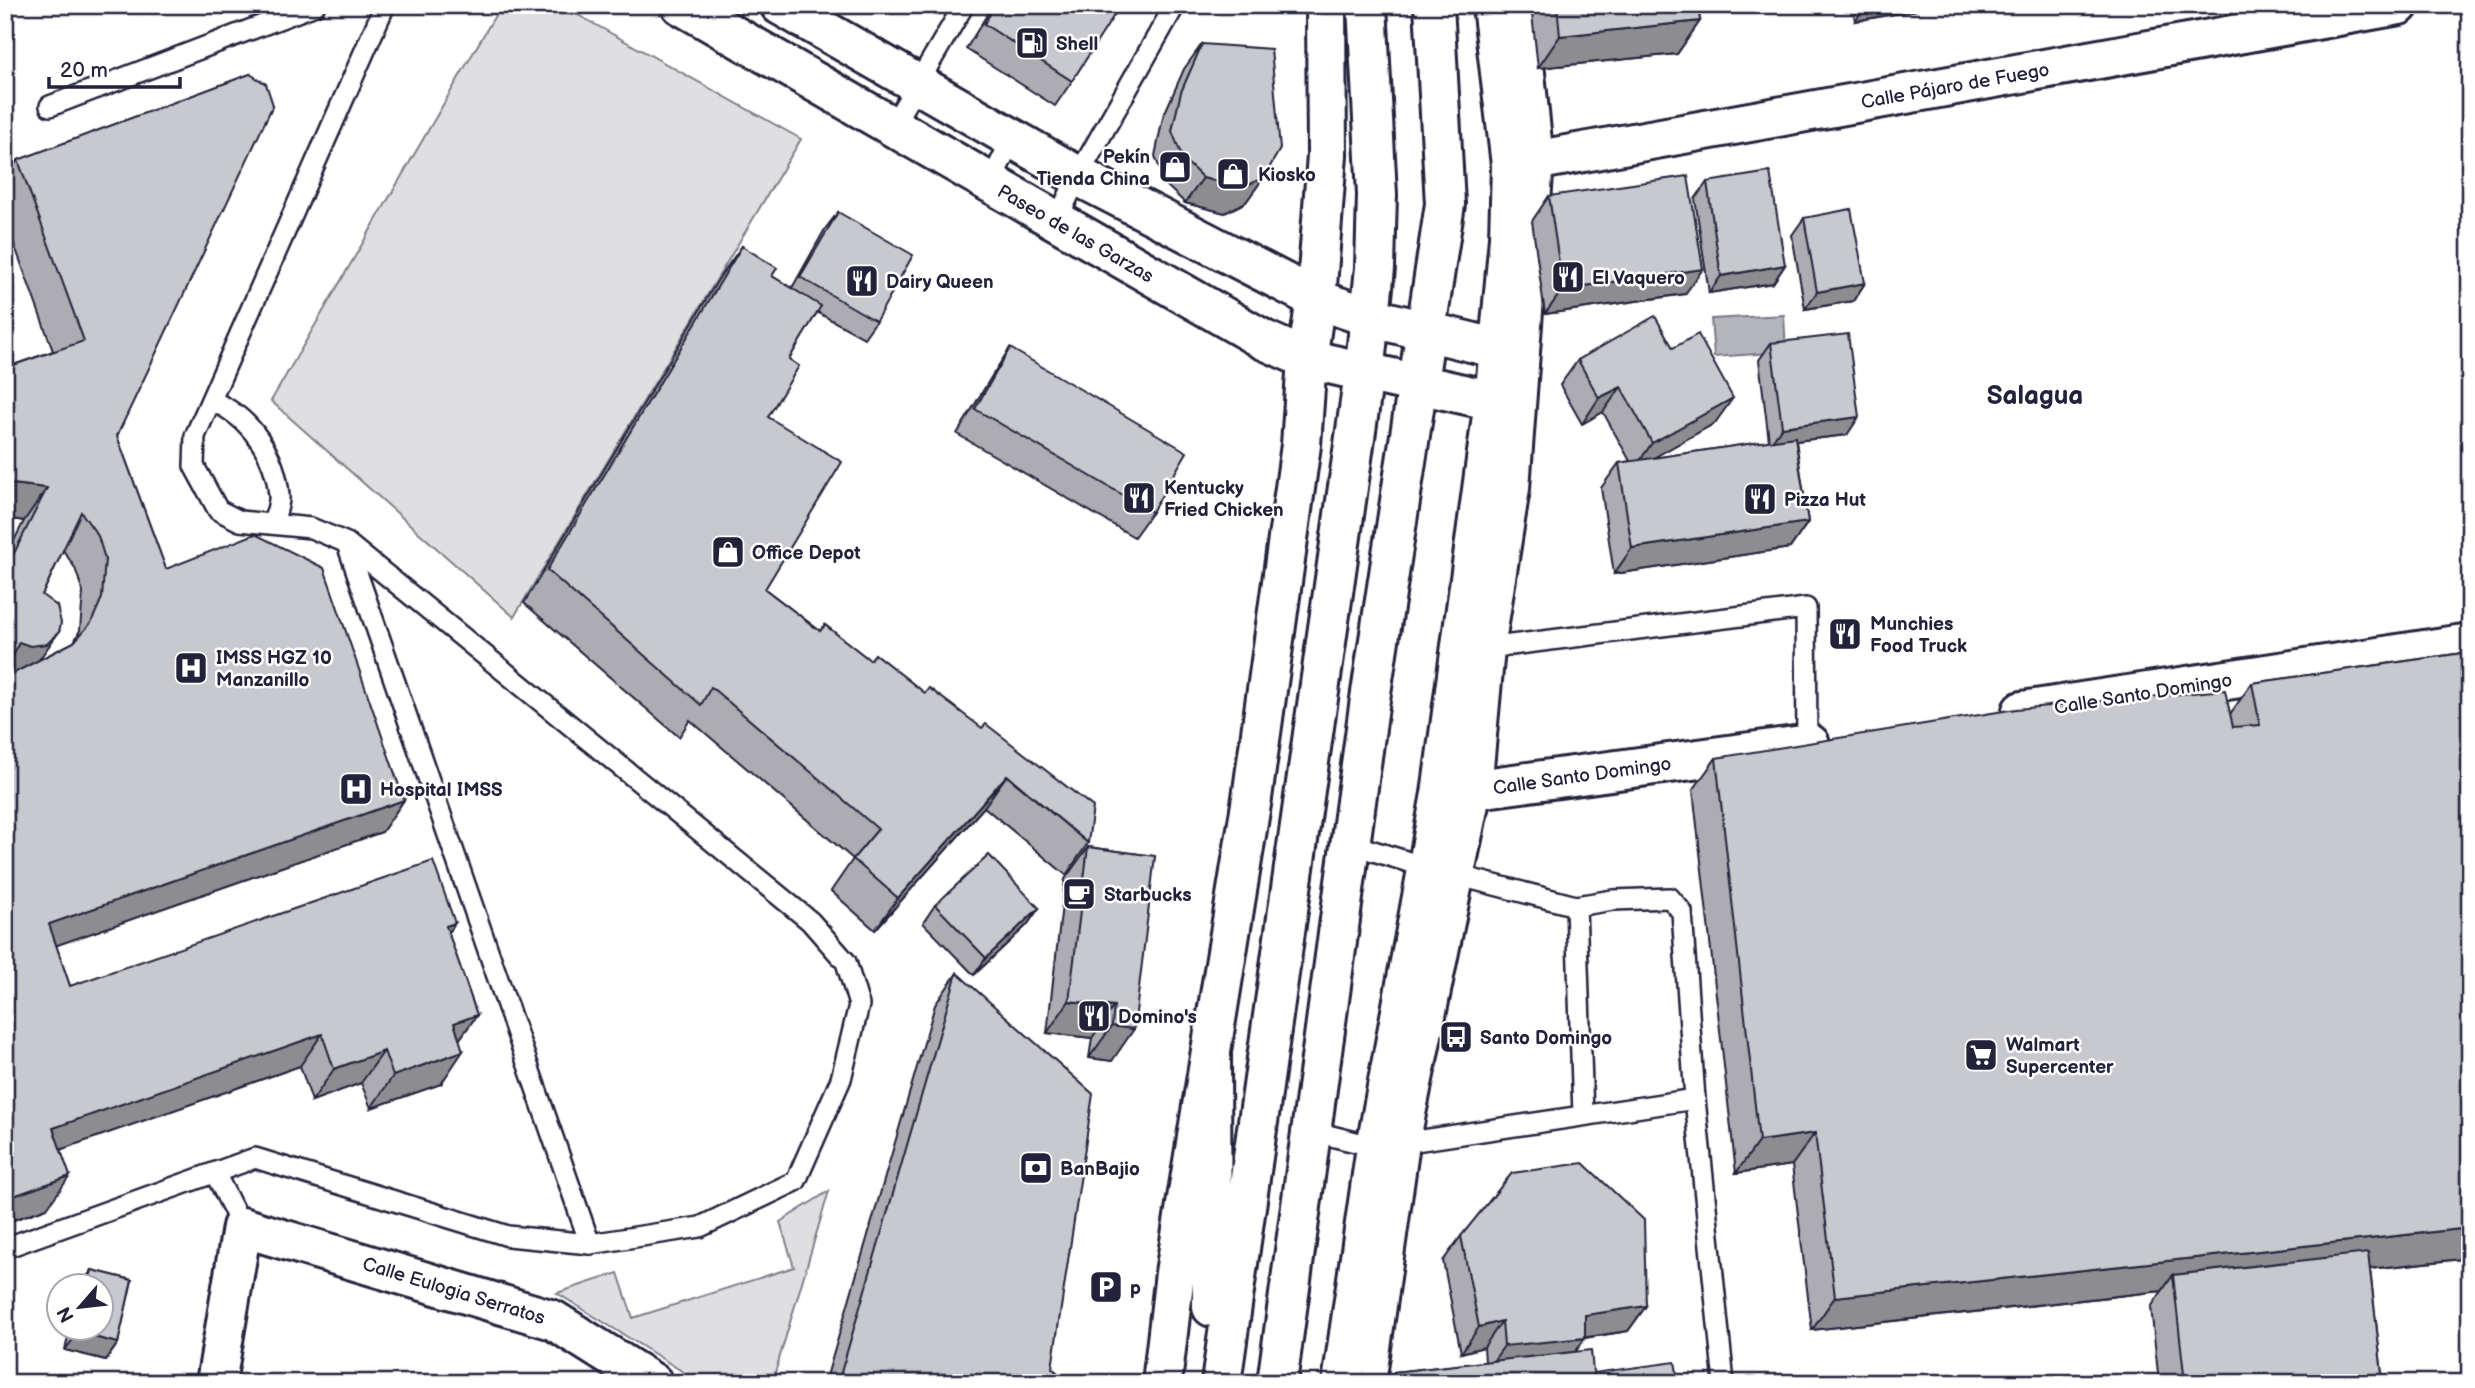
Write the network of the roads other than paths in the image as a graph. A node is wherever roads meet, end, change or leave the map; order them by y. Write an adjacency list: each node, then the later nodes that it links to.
1 (315, 5): 14 (lane)
2 (385, 5): 28 (lane)
3 (681, 5): 15 (main road, Paseo de las Garzas)
4 (780, 5): 13 (main road)
5 (964, 5): 13 (lane)
6 (1175, 5): 18 (lane)
7 (1326, 5): 21 (main road)
8 (1367, 5): 22 (main road)
9 (1434, 5): 23 (main road)
10 (1492, 5): 17 (main road)
11 (1518, 5): 17 (main road)
12 (2399, 5): 17 (main road, Calle Pájaro de Fuego)
13 (917, 83): 15 (lane); 16 (main road)
14 (50, 106)
15 (892, 127): 19 (main road, Paseo de las Garzas)
16 (1012, 138): 18 (main road); 19 (lane)
17 (1522, 163): 24 (main road); 33 (main road)
18 (1078, 176): 20 (lane); 21 (main road)
19 (990, 184): 20 (main road, Paseo de las Garzas)
20 (1056, 222): 25 (main road, Paseo de las Garzas)
21 (1316, 299): 22 (main road); 25 (main road)
22 (1369, 317): 23 (main road); 26 (main road)
23 (1426, 331): 24 (main road); 27 (main road)
24 (1499, 349): 29 (main road)
25 (1307, 359): 26 (main road, Paseo de las Garzas); 41 (main road)
26 (1364, 374): 27 (main road, Paseo de las Garzas); 54 (main road)
27 (1417, 386): 29 (main road, Paseo de las Garzas); 38 (main road)
28 (212, 401): 30 (lane); 30 (lane)
29 (1494, 401): 33 (main road)
30 (273, 523): 31 (lane)
31 (347, 543): 48 (lane); 48 (lane)
32 (2470, 643): 34 (main road, Calle Santo Domingo)
33 (1473, 650): 36 (lane); 37 (main road)
34 (1987, 717)
35 (1849, 738): 36 (main road, Calle Santo Domingo)
36 (1807, 744): 37 (main road, Calle Santo Domingo)
37 (1457, 792): 39 (main road)
38 (1351, 844): 39 (lane); 44 (main road)
39 (1440, 871): 40 (lane); 45 (main road)
40 (1576, 906): 42 (lane); 43 (lane)
41 (1211, 1051): 52 (main road); 53 (main road)
42 (1695, 1099): 43 (lane); 58 (lane)
43 (1583, 1115): 45 (lane)
44 (1311, 1131): 45 (lane); 55 (main road)
45 (1388, 1145): 56 (main road); 57 (main road)
46 (215, 1172): 47 (lane); 48 (lane); 49 (lane)
47 (242, 1227): 50 (main road); 51 (main road, Calle Eulogia Serratos)
48 (590, 1244)
49 (5, 1248)
50 (216, 1383)
51 (653, 1383)
52 (1162, 1383)
53 (1212, 1383)
54 (1221, 1383)
55 (1278, 1383)
56 (1342, 1383)
57 (1366, 1383)
58 (1724, 1383)

